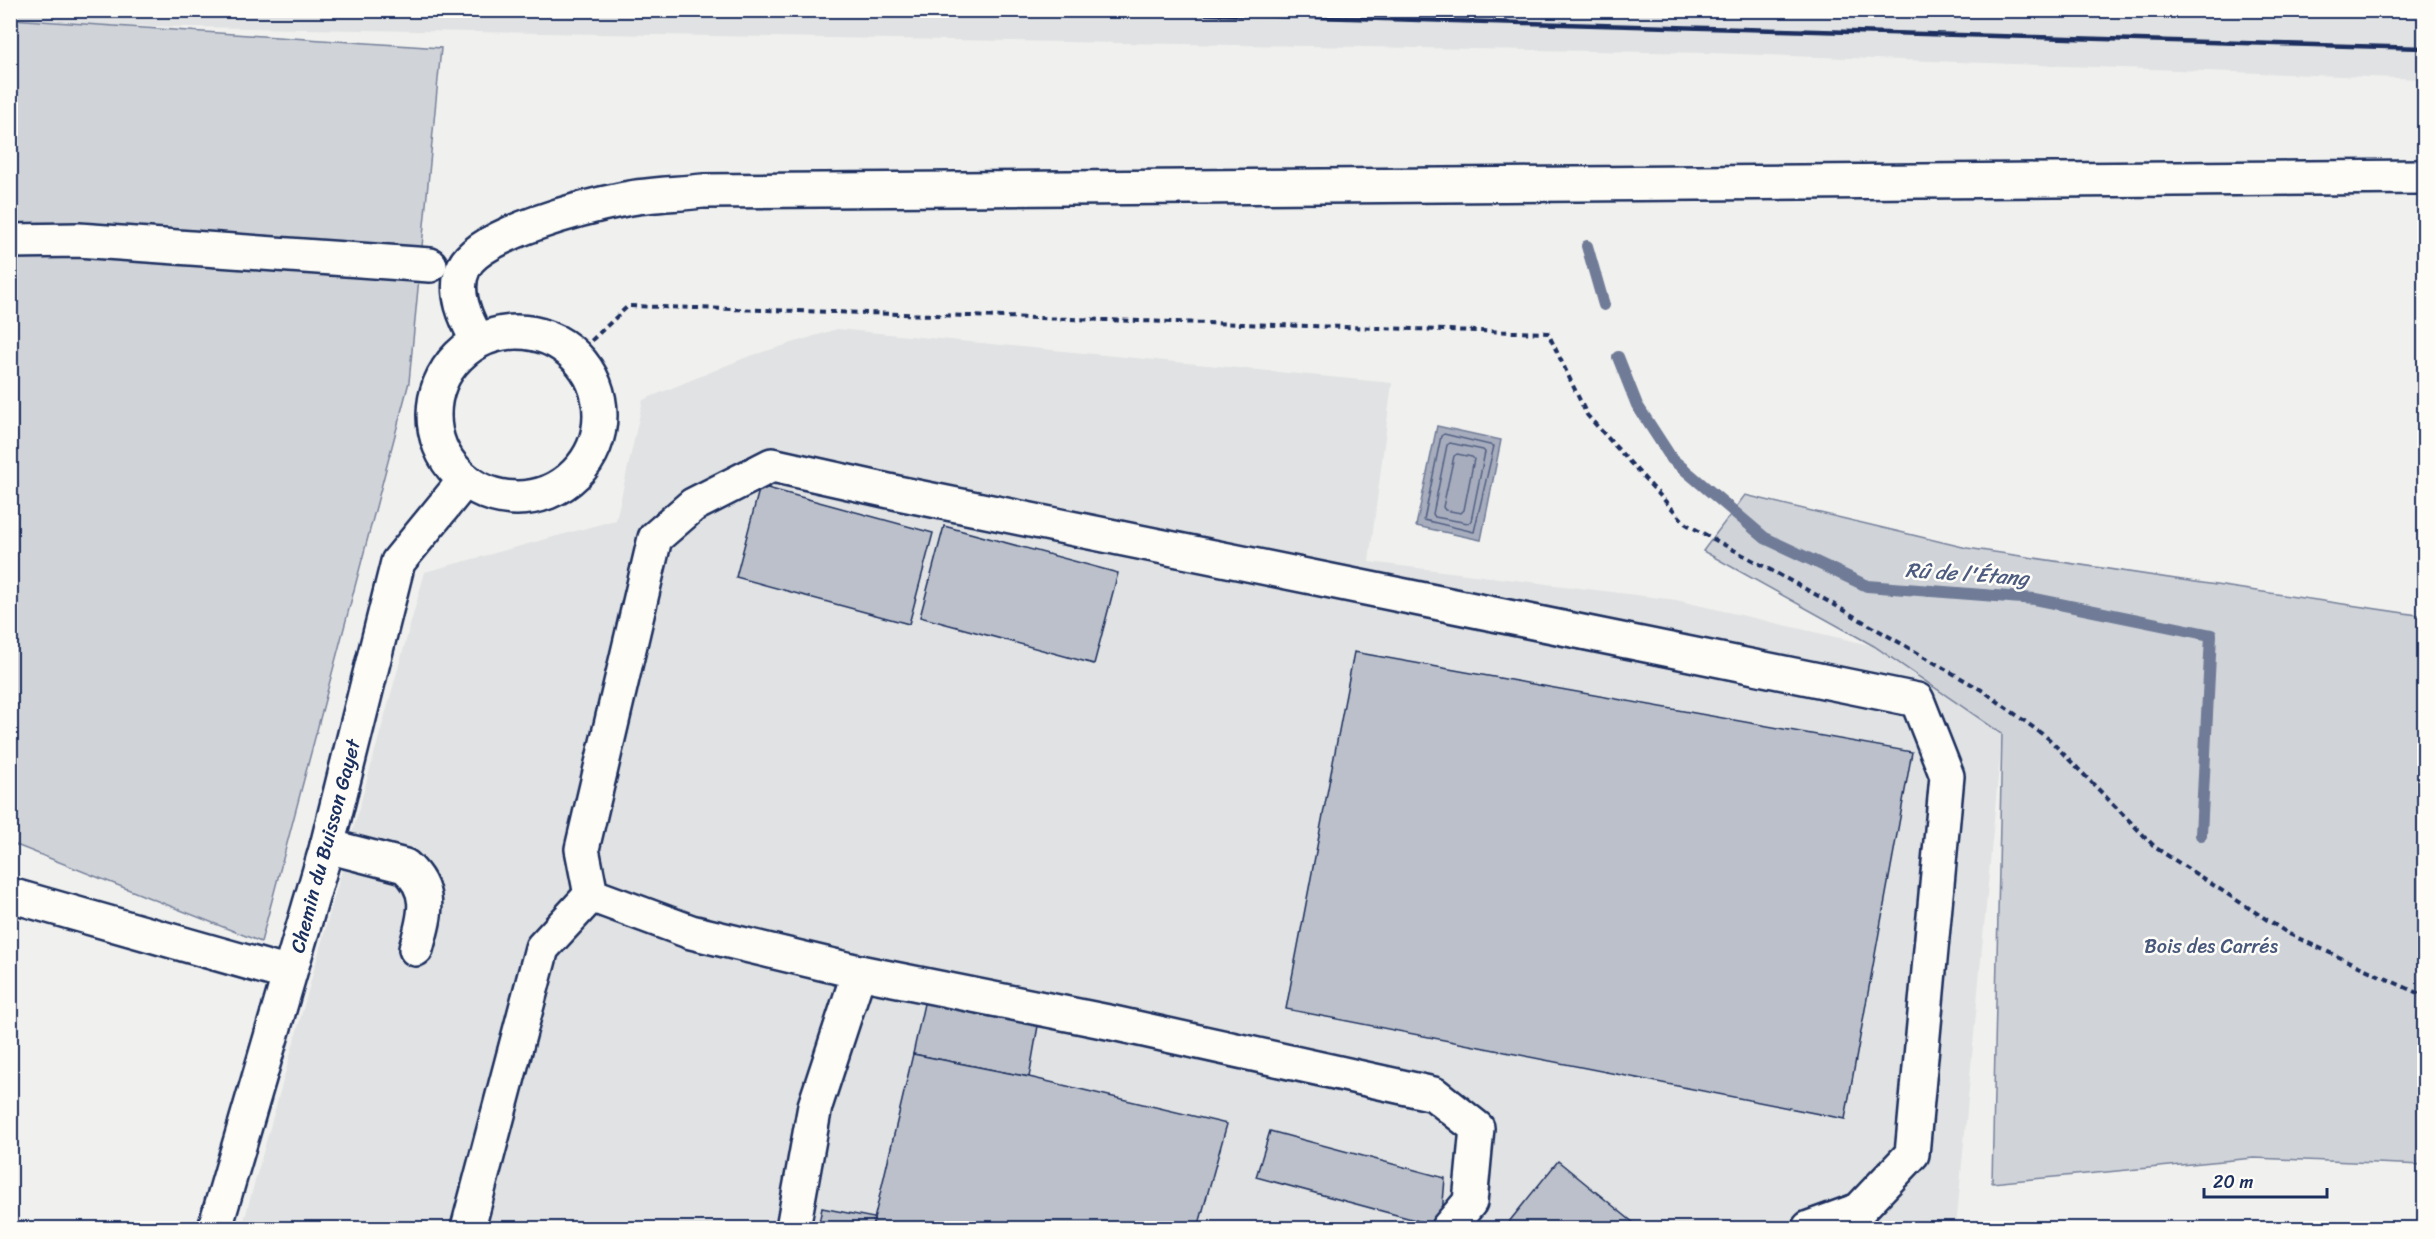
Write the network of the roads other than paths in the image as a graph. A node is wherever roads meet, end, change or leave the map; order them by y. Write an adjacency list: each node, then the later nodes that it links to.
1 (2424, 177): 4 (street)
2 (10, 241): 3 (street)
3 (430, 265)
4 (478, 341): 5 (street); 5 (street)
5 (465, 480): 6 (street, Chemin du Buisson Gayet)
6 (327, 846): 9 (street); 11 (street, Chemin du Buisson Gayet)
7 (10, 895): 11 (street)
8 (591, 895): 10 (street); 13 (street); 16 (street)
9 (416, 949)
10 (859, 972): 14 (street); 15 (street)
11 (290, 974): 12 (street, Chemin du Buisson Gayet)
12 (215, 1228)
13 (468, 1228)
14 (793, 1228)
15 (1448, 1228)
16 (1809, 1228)

